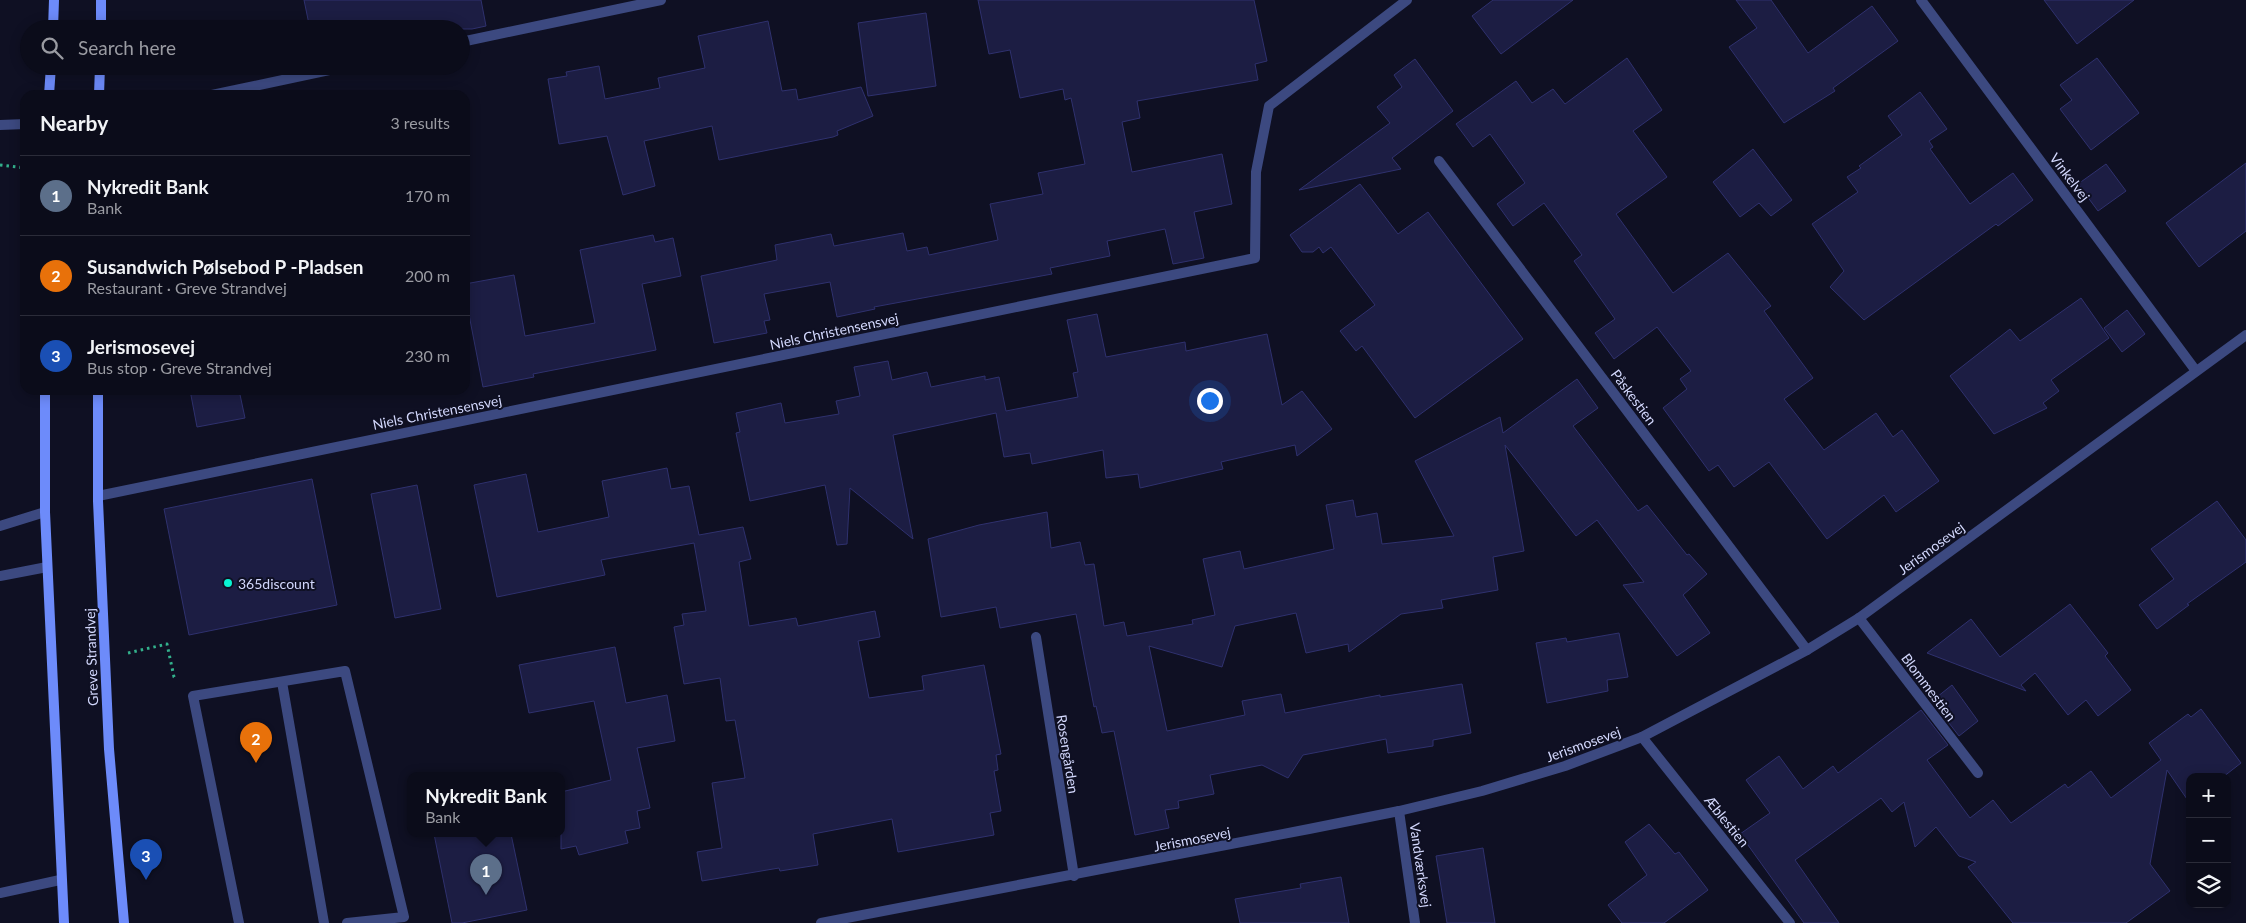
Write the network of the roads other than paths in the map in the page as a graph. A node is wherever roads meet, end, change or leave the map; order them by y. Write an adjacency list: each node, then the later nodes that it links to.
1 (54, 0): 6 (main road)
2 (101, 0): 7 (main road)
3 (661, 0): 8 (street)
4 (1407, 0): 22 (street, Niels Christensensvej)
5 (1921, 0): 19 (street, Vinkelvej)
6 (53, 20)
7 (101, 20)
8 (470, 40)
9 (50, 75): 12 (main road)
10 (100, 75): 13 (main road)
11 (306, 75): 14 (street)
12 (49, 90)
13 (99, 90)
14 (235, 90)
15 (20, 124): 16 (street)
16 (0, 125)
17 (1438, 161): 29 (street, Påskestien)
18 (2246, 334): 19 (street, Jerismosevej)
19 (2196, 371): 27 (street, Jerismosevej)
20 (45, 395): 23 (main road)
21 (98, 395): 22 (main road, Greve Strandvej)
22 (98, 496): 38 (main road, Greve Strandvej)
23 (45, 512): 24 (street); 25 (main road)
24 (0, 526)
25 (47, 567): 26 (street); 35 (main road)
26 (0, 576)
27 (1859, 618): 29 (street, Jerismosevej); 32 (street, Blommestien)
28 (1036, 637): 34 (street, Rosengården)
29 (1807, 650): 31 (street, Jerismosevej)
30 (282, 682): 39 (street); 40 (street); 41 (street)
31 (1642, 737): 33 (street, Jerismosevej); 44 (street, Æblestien)
32 (1978, 773)
33 (1399, 811): 34 (street, Jerismosevej); 43 (street, Vandværksvej)
34 (1074, 876): 42 (street, Jerismosevej)
35 (60, 880): 36 (street); 37 (main road)
36 (0, 893)
37 (64, 923)
38 (124, 923)
39 (239, 923)
40 (324, 923)
41 (347, 923)
42 (821, 923)
43 (1415, 923)
44 (1790, 923)

